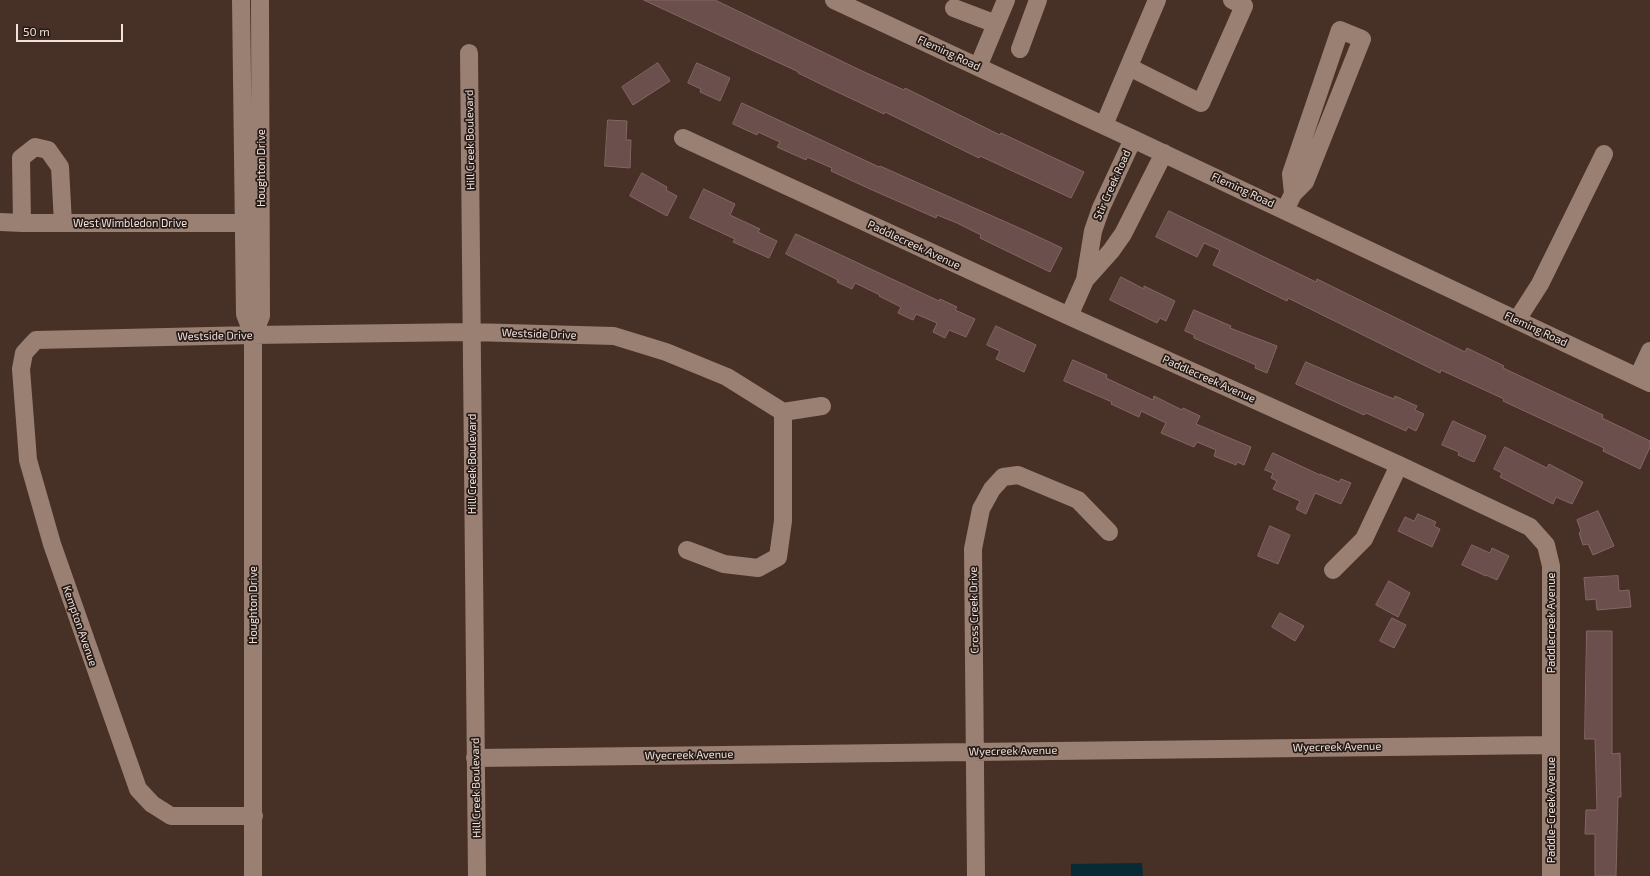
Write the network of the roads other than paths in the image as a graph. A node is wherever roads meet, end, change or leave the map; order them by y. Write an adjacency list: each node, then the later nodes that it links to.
1 (241, 0): 14 (street, Houghton Drive)
2 (260, 0): 15 (street, Houghton Drive)
3 (834, 0): 12 (street, Fleming Road)
4 (1006, 0): 9 (street)
5 (1038, 0): 10 (street)
6 (1157, 0): 13 (street)
7 (1232, 0): 13 (street)
8 (954, 8): 9 (street)
9 (996, 24): 12 (street)
10 (1020, 49)
11 (469, 52): 30 (street, Hill Creek Boulevard)
12 (978, 67): 16 (street, Fleming Road)
13 (1129, 67): 16 (street)
14 (242, 103): 15 (street); 26 (street, Houghton Drive)
15 (260, 103): 26 (street, Houghton Drive)
16 (1104, 125): 18 (street, Fleming Road)
17 (683, 138): 28 (street, Paddlecreek Avenue)
18 (1133, 139): 19 (street, Fleming Road); 27 (street, Stir Creek Road)
19 (1164, 153): 22 (street, Fleming Road); 27 (street, Stir Creek Road)
20 (1604, 154): 29 (street)
21 (1293, 194): 21 (street); 22 (street)
22 (1285, 210): 29 (street, Fleming Road)
23 (0, 222): 24 (street, West Wimbledon Drive)
24 (22, 223): 25 (street, West Wimbledon Drive); 25 (street)
25 (63, 223): 26 (street, West Wimbledon Drive)
26 (252, 223): 31 (street, Houghton Drive)
27 (1085, 280): 28 (street, Stir Creek Road)
28 (1069, 316): 37 (street, Paddlecreek Avenue)
29 (1517, 320): 34 (street, Fleming Road)
30 (471, 332): 31 (street, Westside Drive); 36 (street, Westside Drive); 43 (street, Hill Creek Boulevard)
31 (253, 335): 32 (street, Westside Drive); 44 (street, Houghton Drive)
32 (36, 340): 44 (street, Kempton Avenue)
33 (1650, 351): 34 (street)
34 (1644, 380)
35 (822, 406): 36 (street)
36 (783, 412): 39 (street)
37 (1399, 465): 40 (street); 41 (street, Paddlecreek Avenue)
38 (1109, 532): 42 (street, Cross Creek Drive)
39 (687, 550)
40 (1333, 570)
41 (1551, 745): 42 (street, Wyecreek Avenue); 48 (street, Paddle-Creek Avenue)
42 (976, 752): 43 (street, Wyecreek Avenue); 47 (street, Cross Creek Drive)
43 (475, 758): 46 (street, Hill Creek Boulevard)
44 (254, 816): 45 (street, Houghton Drive)
45 (253, 876)
46 (477, 876)
47 (976, 876)
48 (1551, 876)

